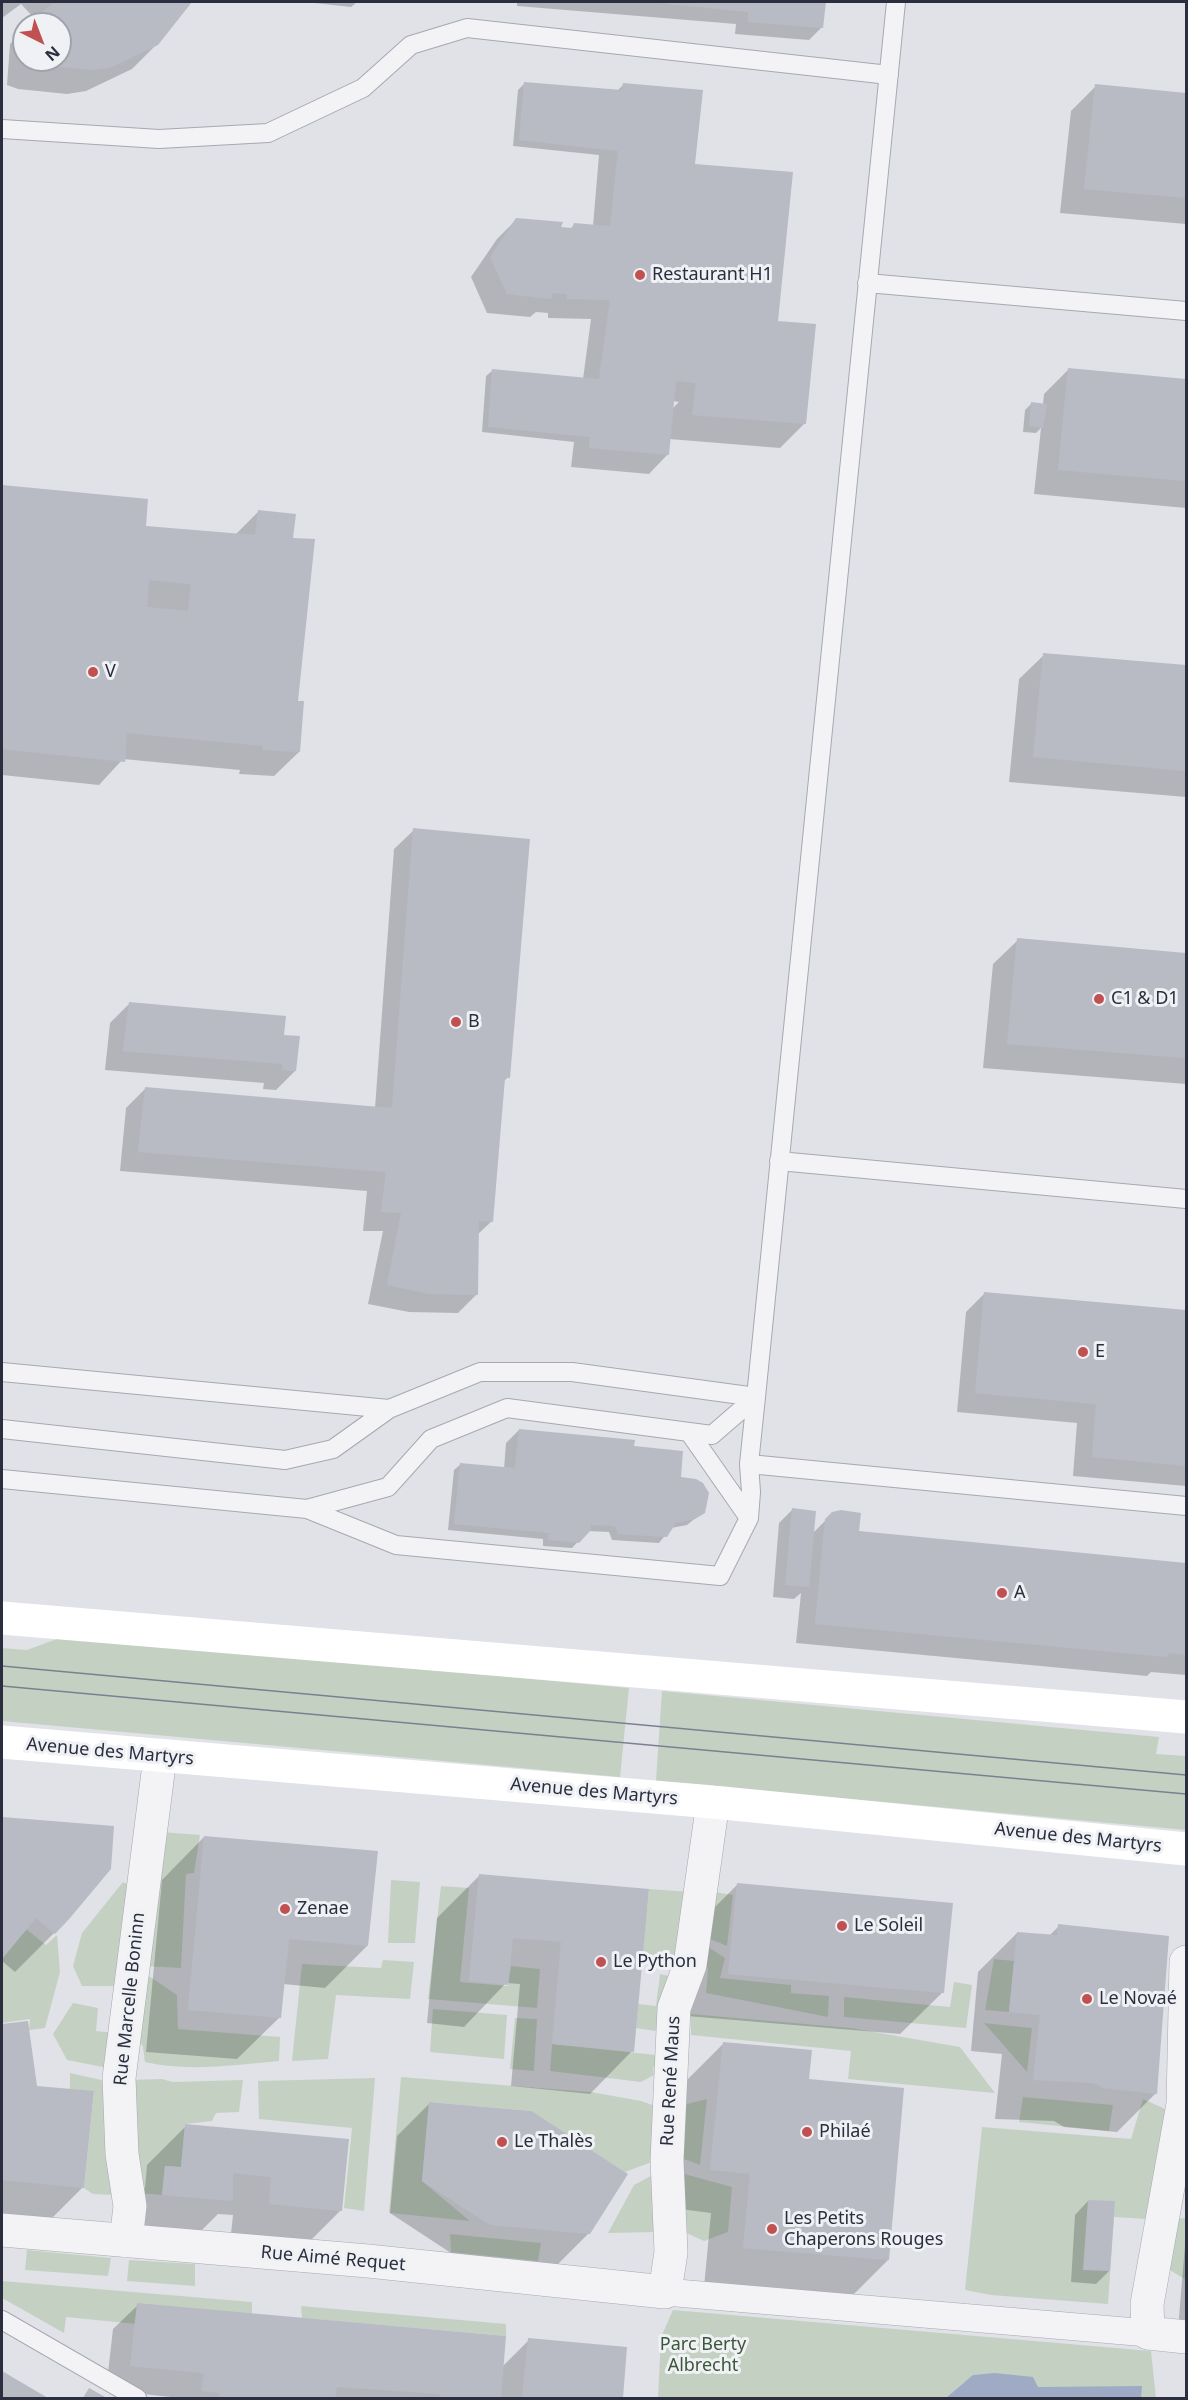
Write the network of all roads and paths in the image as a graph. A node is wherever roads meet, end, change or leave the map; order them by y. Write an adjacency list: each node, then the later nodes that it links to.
1 (896, 2): 2 (lane)
2 (889, 75): 3 (lane); 4 (lane)
3 (2, 129)
4 (867, 283): 5 (lane); 6 (lane)
5 (1186, 311)
6 (779, 1161): 7 (lane); 9 (lane)
7 (1186, 1199)
8 (2, 1372): 10 (lane)
9 (756, 1396): 10 (lane); 12 (lane); 13 (lane)
10 (389, 1409): 11 (lane)
11 (2, 1429)
12 (688, 1432): 16 (lane); 17 (lane)
13 (749, 1464): 15 (lane); 17 (lane)
14 (2, 1479): 16 (lane)
15 (1186, 1506)
16 (307, 1509): 17 (lane)
17 (749, 1518)
18 (2, 1618): 19 (main road)
19 (1186, 1717)
20 (2, 1742): 21 (main road, Avenue des Martyrs)
21 (160, 1757): 22 (main road, Avenue des Martyrs); 26 (street, Rue Marcelle Boninn)
22 (713, 1802): 23 (main road, Avenue des Martyrs); 27 (street, Rue René Maus)
23 (1186, 1849)
24 (1186, 1962): 29 (street)
25 (2, 2230): 26 (street, Rue Aimé Requet)
26 (126, 2241): 27 (street, Rue Aimé Requet)
27 (665, 2292): 29 (street)
28 (2, 2319): 31 (lane)
29 (1148, 2333): 30 (street)
30 (1186, 2337)
31 (137, 2398)

